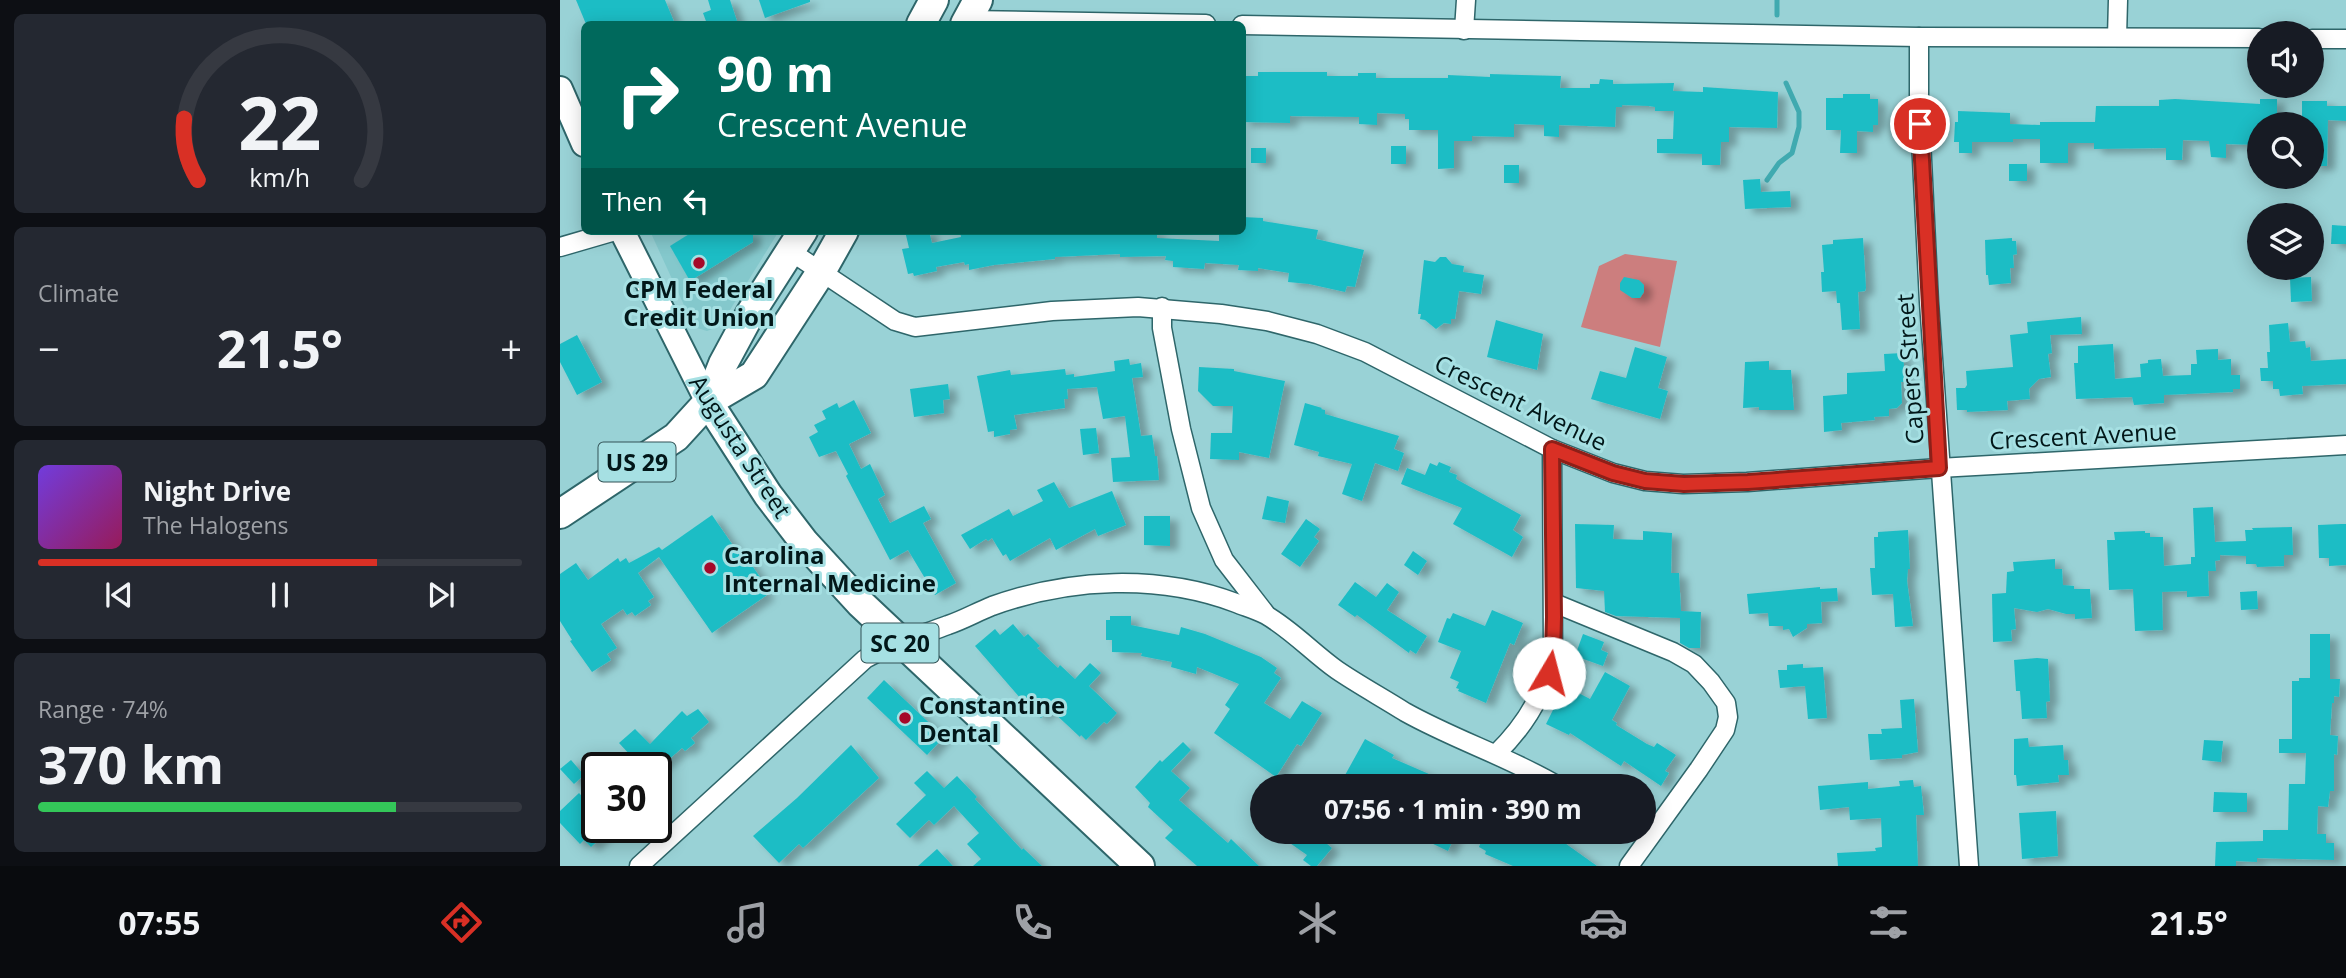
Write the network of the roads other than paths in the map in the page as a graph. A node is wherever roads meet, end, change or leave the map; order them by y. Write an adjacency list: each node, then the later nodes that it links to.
1 (934, 0): 5 (main road)
2 (1466, 0): 8 (street)
3 (2118, 0): 10 (street)
4 (970, 15): 6 (street)
5 (923, 21)
6 (1127, 21)
7 (1246, 25): 8 (street)
8 (1465, 30): 9 (street)
9 (1919, 37): 10 (street); 26 (street, Capers Street)
10 (2117, 37): 11 (street)
11 (2247, 38)
12 (2324, 39): 13 (street)
13 (2346, 39)
14 (560, 89): 15 (main road)
15 (581, 132)
16 (601, 235): 20 (street)
17 (624, 235): 23 (main road, Augusta Street / SC 20)
18 (842, 235): 21 (main road, US 29)
19 (796, 241): 21 (street, Crescent Avenue); 23 (main road, US 29)
20 (560, 247)
21 (821, 272): 22 (street, Crescent Avenue); 23 (main road, US 29)
22 (1162, 307): 25 (street, Crescent Avenue); 29 (street)
23 (708, 402): 27 (main road, US 29); 30 (main road, Augusta Street / SC 20)
24 (2346, 444): 26 (street, Crescent Avenue)
25 (1552, 449): 26 (street, Crescent Avenue); 28 (street)
26 (1939, 468): 36 (street, Capers Street)
27 (560, 514)
28 (1554, 603): 31 (street); 35 (street)
29 (1266, 614): 30 (street); 31 (street)
30 (900, 642): 33 (main road, Augusta Street / SC 20); 34 (street)
31 (1496, 754): 32 (street)
32 (1535, 774)
33 (1127, 862)
34 (639, 866)
35 (1629, 866)
36 (1969, 866)

